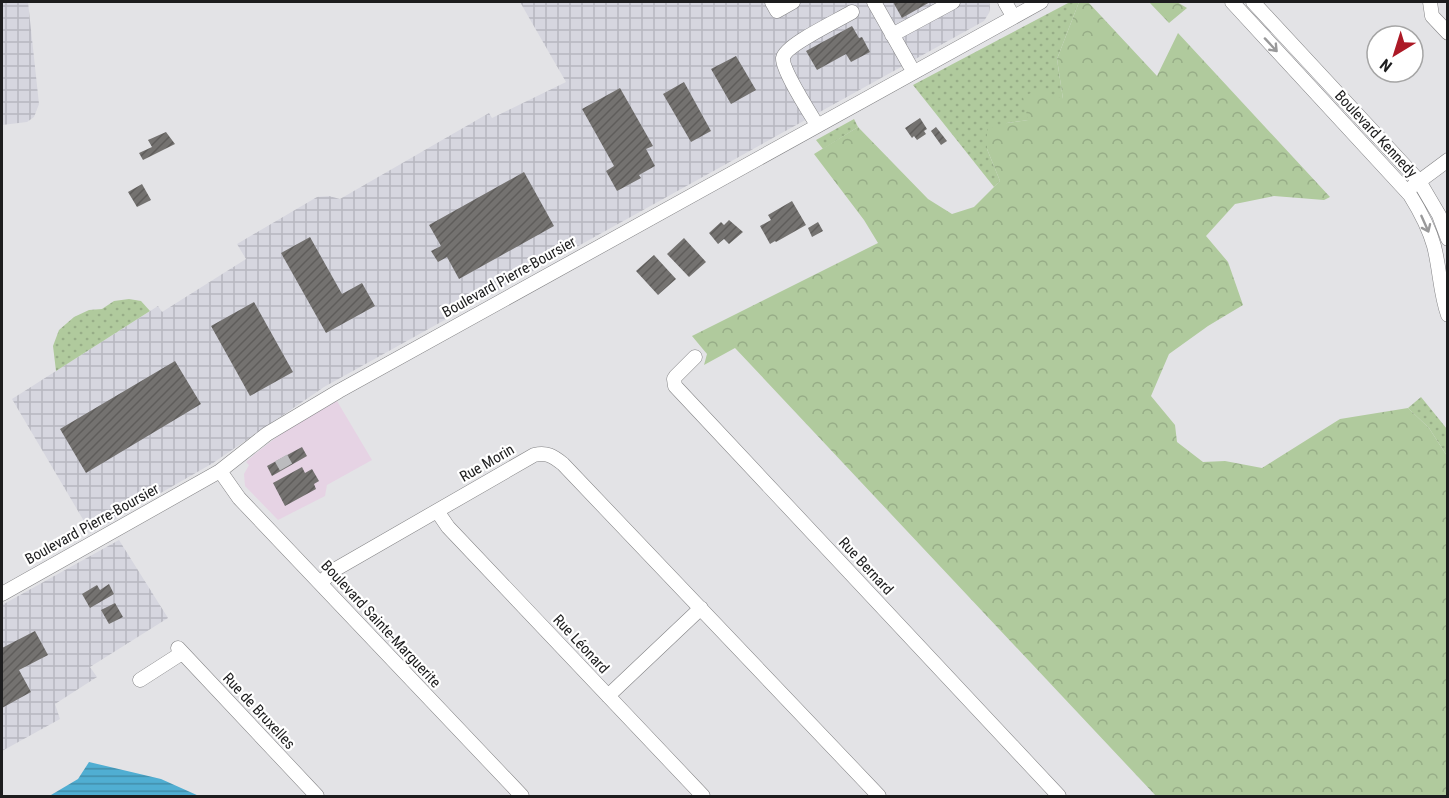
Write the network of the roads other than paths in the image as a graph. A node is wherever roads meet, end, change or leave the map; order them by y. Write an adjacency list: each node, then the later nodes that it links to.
1 (772, 2): 2 (street)
2 (794, 2)
3 (874, 2): 13 (street)
4 (952, 2): 13 (street)
5 (1005, 2): 11 (street)
6 (1041, 2): 11 (street, Boulevard Pierre-Boursier)
7 (1232, 2): 15 (street, Boulevard Kennedy, one-way to 15)
8 (1253, 2): 14 (street, Boulevard Kennedy)
9 (1430, 2): 12 (street)
10 (852, 12): 17 (street)
11 (1013, 16): 16 (street, Boulevard Pierre-Boursier)
12 (1448, 33)
13 (892, 34): 16 (street)
14 (1306, 59): 15 (street); 19 (street, Boulevard Kennedy)
15 (1294, 70): 20 (street, Boulevard Kennedy)
16 (914, 71): 17 (street, Boulevard Pierre-Boursier)
17 (817, 125): 24 (street, Boulevard Pierre-Boursier)
18 (1448, 160): 19 (street)
19 (1419, 181): 20 (street); 21 (street, Boulevard Kennedy)
20 (1407, 192): 22 (street, Boulevard Kennedy, one-way to 22)
21 (1448, 239)
22 (1448, 315)
23 (695, 357): 35 (street, Rue Bernard)
24 (220, 471): 26 (street, Boulevard Sainte-Marguerite); 27 (street, Boulevard Pierre-Boursier)
25 (437, 511): 26 (street, Rue Morin); 28 (street, Rue Morin); 30 (street, Rue Léonard)
26 (320, 583): 32 (street, Boulevard Sainte-Marguerite)
27 (2, 594)
28 (701, 608): 30 (street); 34 (street, Rue Morin)
29 (140, 680): 31 (street, Rue de Bruxelles)
30 (608, 696): 33 (street, Rue Léonard)
31 (317, 796)
32 (522, 796)
33 (703, 796)
34 (879, 796)
35 (1059, 796)

